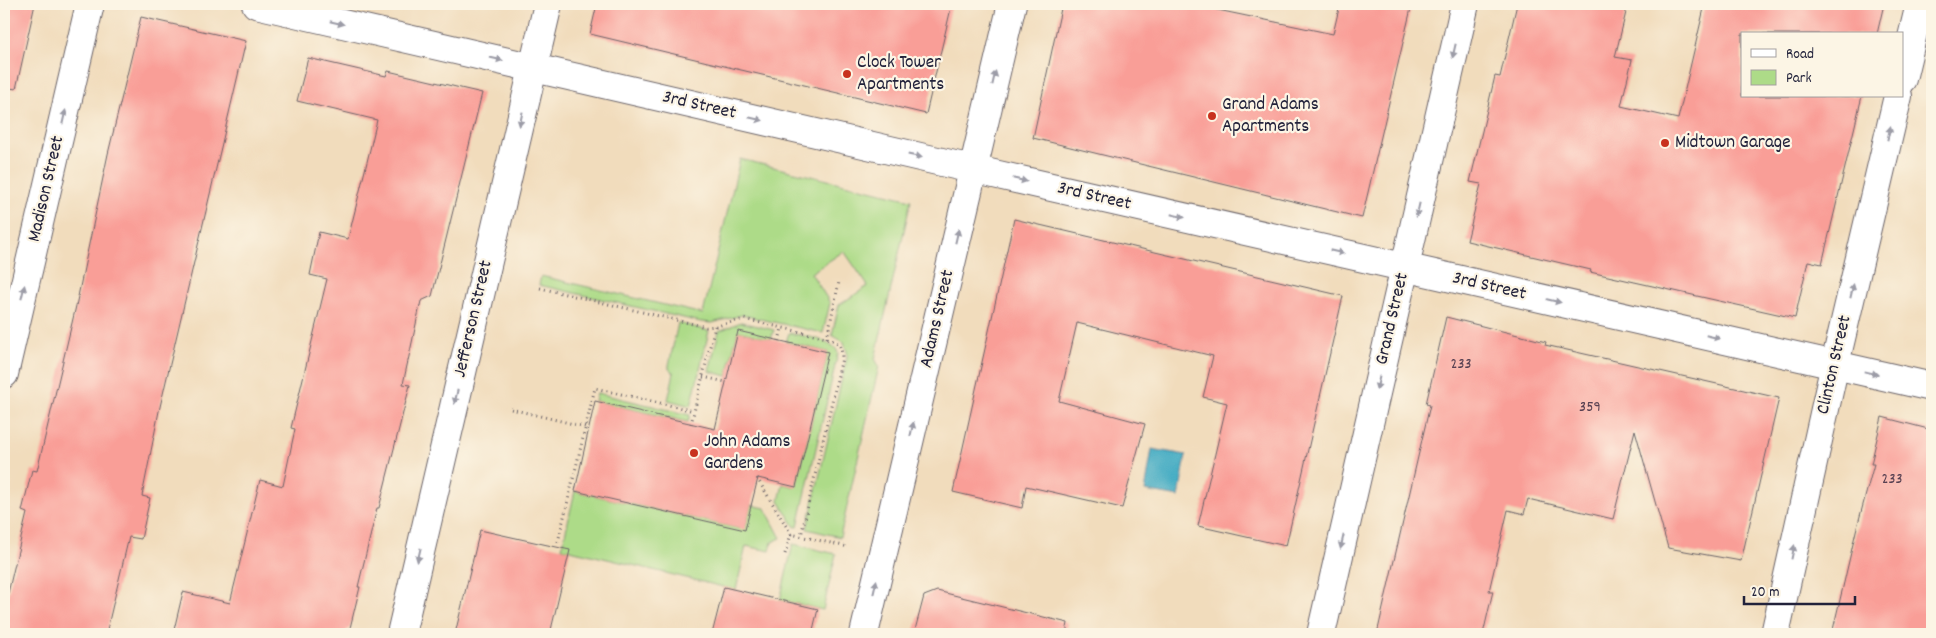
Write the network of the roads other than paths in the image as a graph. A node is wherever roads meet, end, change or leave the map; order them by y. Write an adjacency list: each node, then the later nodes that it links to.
1 (90, 4): 13 (street, Madison Street, one-way to 1)
2 (256, 4): 7 (street, 3rd Street, one-way to 7)
3 (548, 4): 7 (street, Jefferson Street)
4 (1012, 4): 10 (street, Adams Street, one-way to 4)
5 (1466, 4): 11 (street, Grand Street, one-way to 11)
6 (1920, 4): 8 (street)
7 (532, 68): 10 (street, 3rd Street, one-way to 10); 15 (street, Jefferson Street, one-way to 15)
8 (1904, 71)
9 (1898, 98): 12 (street, Clinton Street, one-way to 9)
10 (972, 169): 11 (street, 3rd Street, one-way to 11); 16 (street, Adams Street, one-way to 10)
11 (1404, 267): 12 (street, 3rd Street, one-way to 12); 17 (street, Grand Street, one-way to 17)
12 (1834, 364): 14 (street, 3rd Street, one-way to 14); 18 (street, Clinton Street, one-way to 12)
13 (4, 374)
14 (1932, 387)
15 (401, 634)
16 (864, 634)
17 (1321, 634)
18 (1775, 634)

